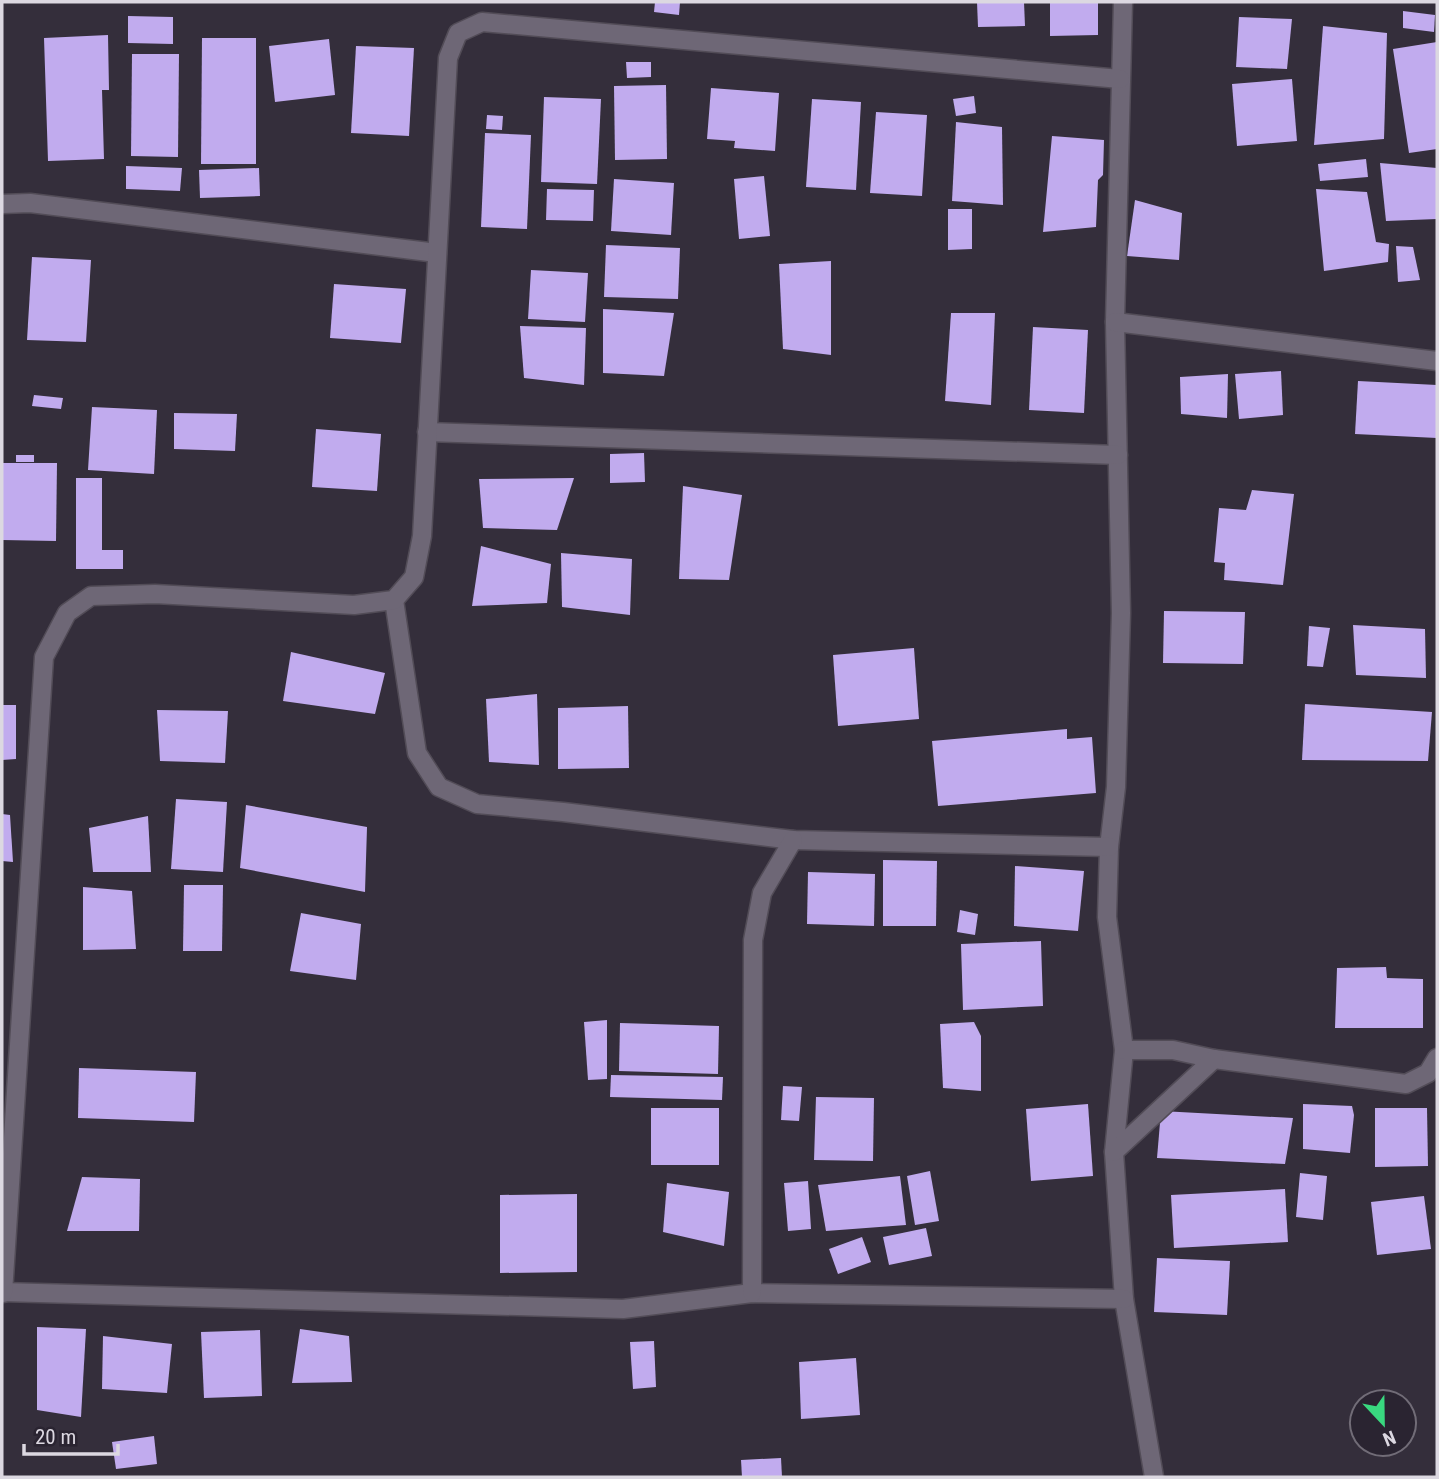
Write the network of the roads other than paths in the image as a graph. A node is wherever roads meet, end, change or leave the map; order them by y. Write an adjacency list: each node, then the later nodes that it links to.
1 (1123, 2): 2 (street)
2 (1120, 79): 4 (street); 5 (street)
3 (2, 204): 4 (street)
4 (437, 253): 7 (street)
5 (1115, 322): 6 (street); 8 (street)
6 (1437, 361)
7 (427, 432): 8 (street); 9 (street)
8 (1118, 455): 11 (street)
9 (394, 600): 10 (street); 16 (street)
10 (793, 839): 11 (street); 17 (street)
11 (1108, 846): 12 (street)
12 (1124, 1050): 14 (street); 15 (street)
13 (1437, 1058): 14 (street)
14 (1214, 1059): 15 (street)
15 (1114, 1152): 18 (street)
16 (3, 1292): 17 (street)
17 (752, 1293): 18 (street)
18 (1124, 1299): 19 (street)
19 (1154, 1477)

